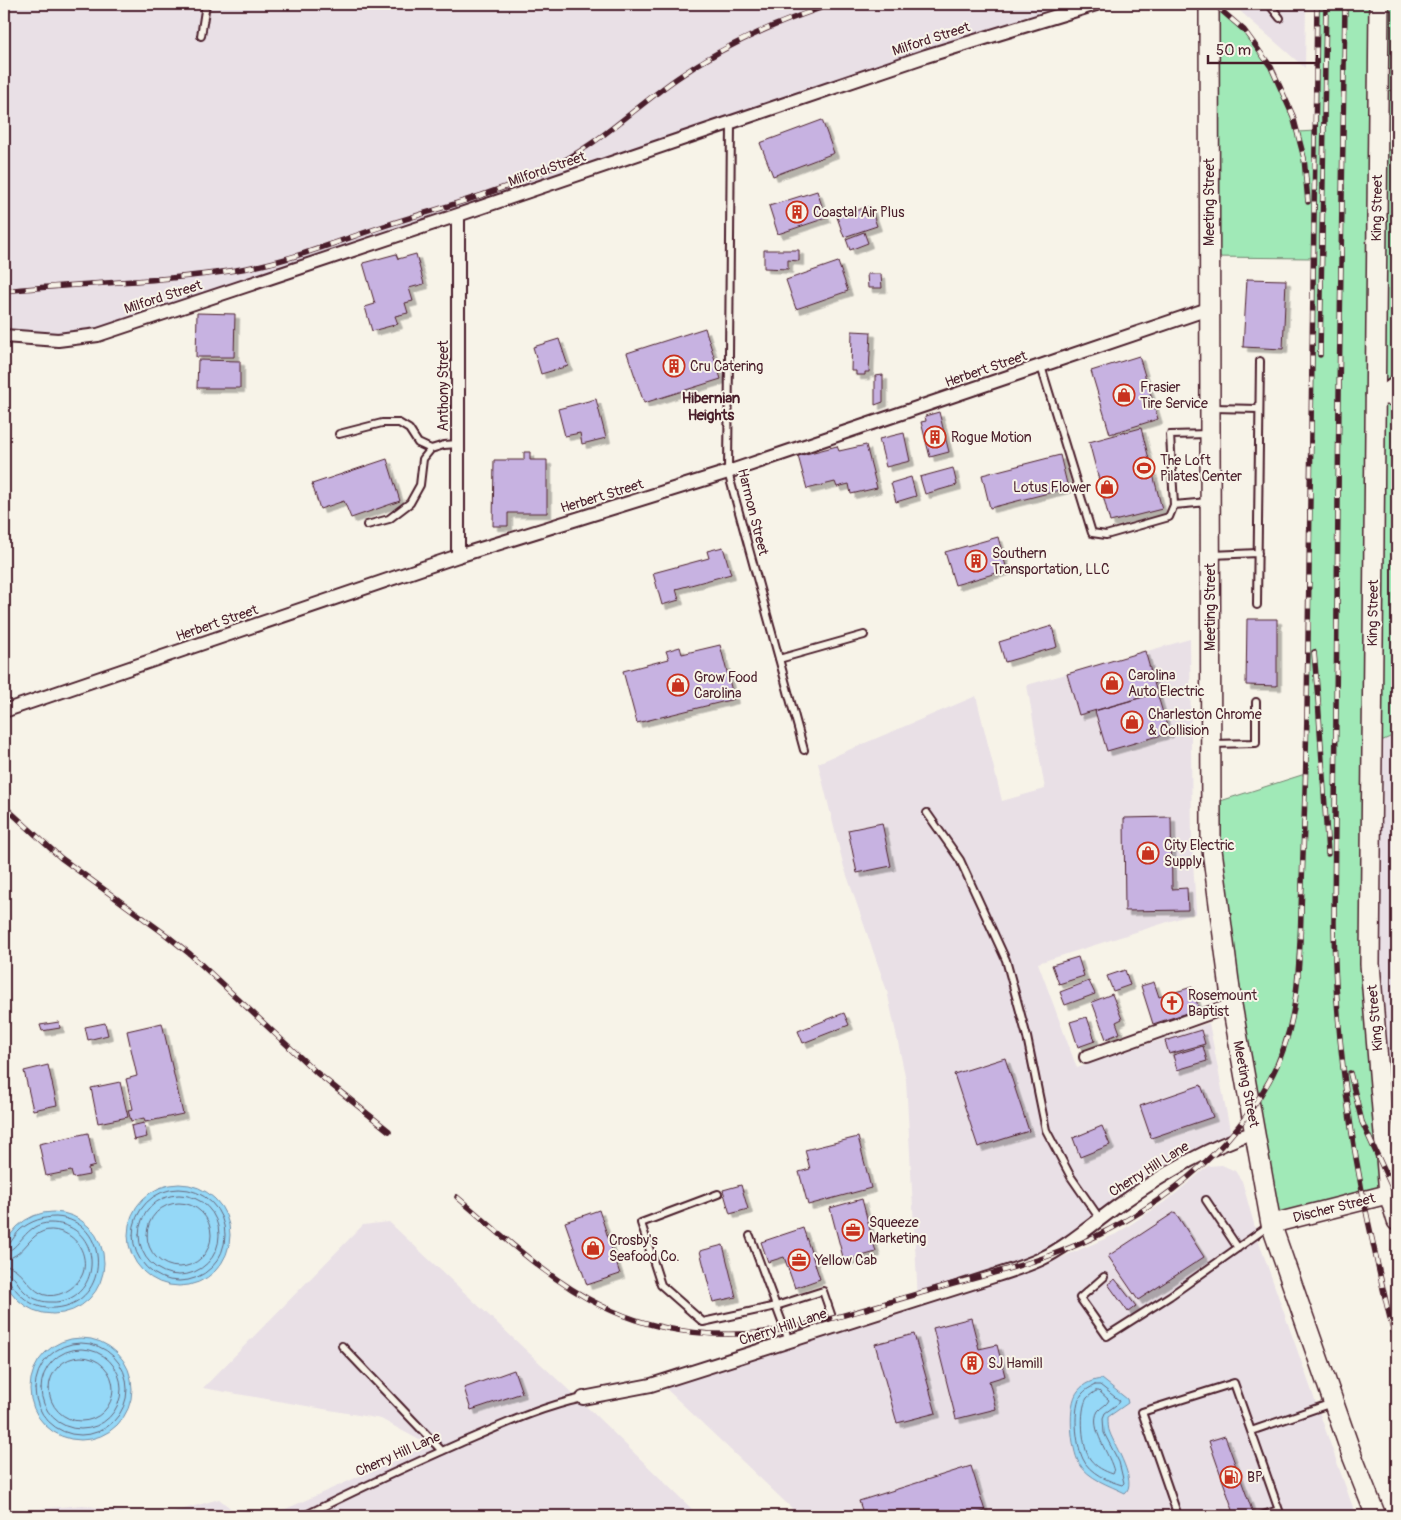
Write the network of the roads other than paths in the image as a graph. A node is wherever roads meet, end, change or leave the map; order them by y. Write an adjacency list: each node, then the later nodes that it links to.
1 (206, 4): 7 (lane)
2 (1096, 4): 8 (street, Milford Street)
3 (1209, 4): 10 (main road, Meeting Street)
4 (1269, 4): 6 (lane)
5 (1379, 4): 15 (main road, King Street)
6 (1280, 18)
7 (201, 36)
8 (731, 123): 9 (street, Milford Street); 23 (lane, Harmon Street)
9 (458, 215): 11 (street, Milford Street); 21 (street, Anthony Street)
10 (1208, 309): 13 (street, Herbert Street); 17 (main road, Meeting Street)
11 (4, 336)
12 (1260, 361): 18 (lane)
13 (1041, 366): 23 (street, Herbert Street); 25 (lane)
14 (1397, 378): 15 (lane)
15 (1375, 395): 16 (street); 41 (main road, King Street)
16 (1397, 396)
17 (1209, 407): 18 (lane); 20 (main road, Meeting Street)
18 (1259, 409): 27 (lane)
19 (339, 434): 22 (lane)
20 (1209, 434): 24 (main road, Meeting Street); 25 (lane)
21 (458, 444): 22 (lane); 28 (street, Anthony Street)
22 (431, 449): 26 (lane)
23 (728, 472): 28 (street, Herbert Street); 32 (lane, Harmon Street)
24 (1209, 502): 25 (lane); 29 (main road, Meeting Street)
25 (1174, 505)
26 (367, 525)
27 (1258, 553): 29 (lane); 30 (lane)
28 (458, 556): 34 (street, Herbert Street)
29 (1210, 556): 35 (main road, Meeting Street)
30 (1258, 606)
31 (864, 635): 32 (lane)
32 (779, 659): 36 (lane, Harmon Street)
33 (1256, 702): 35 (lane)
34 (4, 711)
35 (1210, 744): 38 (main road, Meeting Street)
36 (804, 750)
37 (928, 813): 44 (lane)
38 (1232, 1005): 39 (street); 40 (main road, Meeting Street)
39 (1086, 1057)
40 (1255, 1132): 44 (street, Cherry Hill Lane); 46 (main road, Meeting Street)
41 (1393, 1193): 45 (main road, King Street); 46 (street, Discher Street)
42 (718, 1194): 50 (lane)
43 (1206, 1200): 48 (lane)
44 (1100, 1219): 51 (street, Cherry Hill Lane)
45 (1397, 1221)
46 (1271, 1224): 48 (lane); 55 (main road, Meeting Street)
47 (750, 1236): 50 (lane)
48 (1238, 1248): 49 (lane)
49 (1104, 1277)
50 (776, 1306): 51 (lane); 52 (lane)
51 (835, 1326): 52 (street, Cherry Hill Lane)
52 (789, 1341): 54 (street, Cherry Hill Lane)
53 (342, 1346): 57 (lane)
54 (583, 1398): 57 (lane, Cherry Hill Lane)
55 (1334, 1403): 56 (lane); 62 (main road, Meeting Street)
56 (1251, 1431): 58 (lane); 60 (lane)
57 (442, 1451): 59 (lane, Cherry Hill Lane)
58 (1280, 1513): 61 (lane)
59 (304, 1516)
60 (1178, 1516)
61 (1261, 1516)
62 (1375, 1516)

